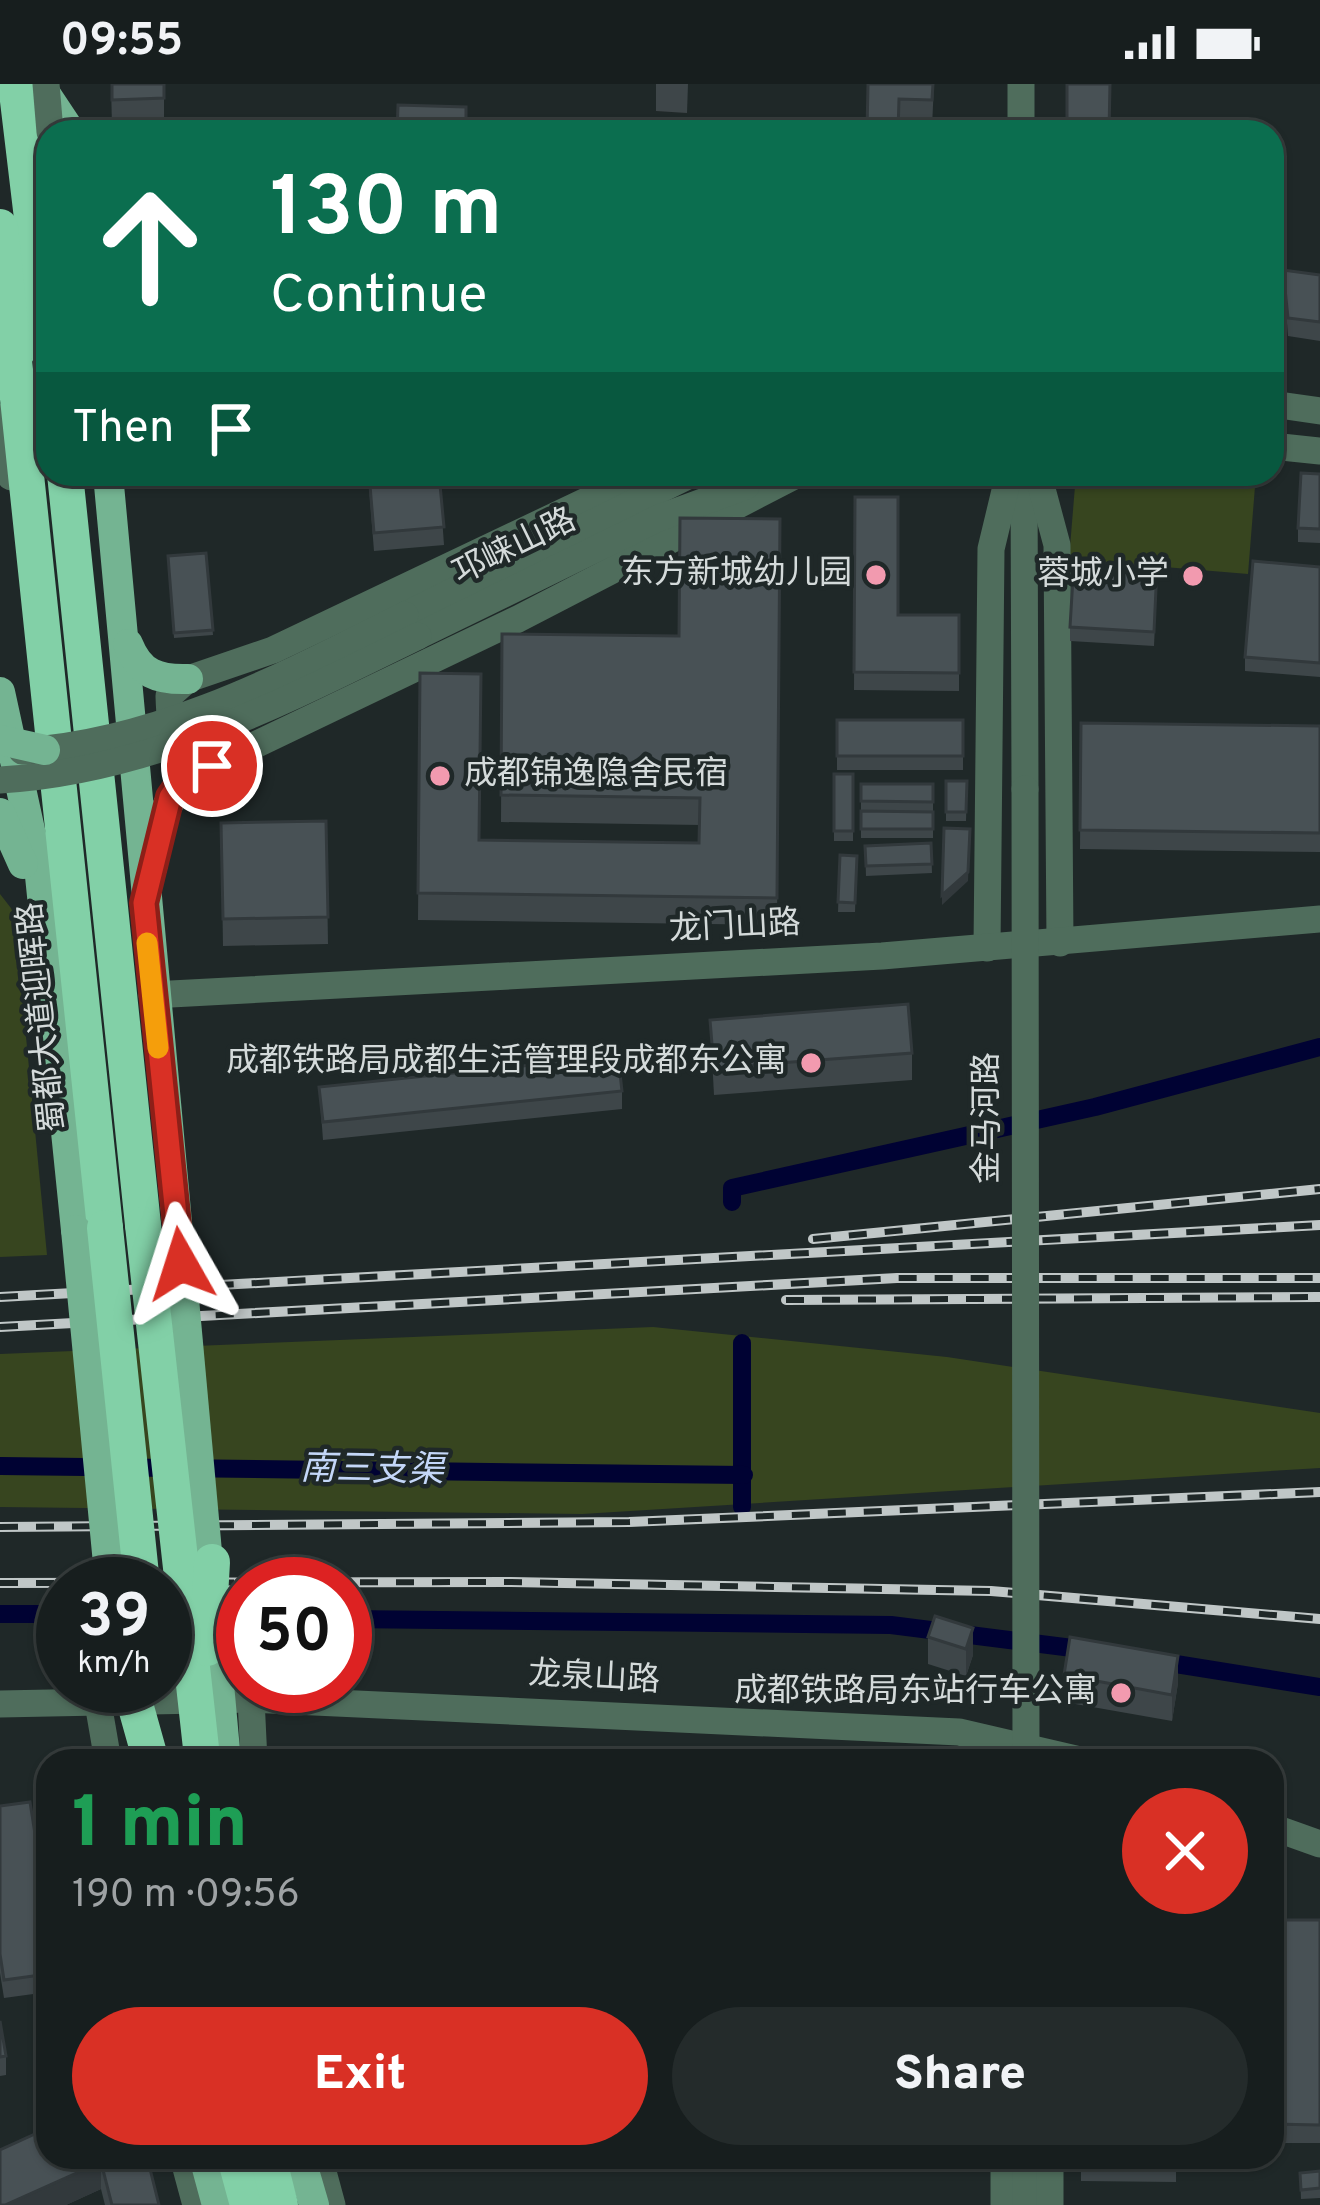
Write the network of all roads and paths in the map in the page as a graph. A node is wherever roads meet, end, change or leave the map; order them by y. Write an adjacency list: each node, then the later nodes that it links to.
1 (16, 84): 8 (highway)
2 (42, 84): 4 (street, bridge); 5 (main road)
3 (1021, 84): 6 (street)
4 (48, 120)
5 (63, 120)
6 (1021, 120)
7 (0, 227): 25 (highway, 蜀都大道迎晖路)
8 (36, 252)
9 (1284, 406): 10 (street)
10 (1320, 411)
11 (2, 426): 25 (street)
12 (1284, 447): 13 (street)
13 (1320, 451)
14 (67, 486): 24 (highway)
15 (76, 486): 24 (street)
16 (109, 486): 27 (main road)
17 (618, 486): 28 (street)
18 (670, 486): 26 (street, 邛崃山路)
19 (746, 486): 26 (street, 邛崃山路)
20 (775, 486): 33 (street)
21 (1007, 486): 41 (street)
22 (1024, 486): 65 (street, 金马河路, bridge)
23 (1041, 486): 40 (street)
24 (78, 567): 44 (highway)
25 (41, 597): 45 (highway, 蜀都大道迎晖路)
26 (411, 626): 31 (street, bridge); 34 (street, bridge)
27 (125, 637): 28 (main road); 38 (main road)
28 (188, 679): 33 (street)
29 (0, 692): 43 (main road)
30 (0, 740): 31 (main road, bridge)
31 (45, 750): 32 (street, bridge)
32 (0, 752)
33 (212, 766): 38 (main road)
34 (0, 780)
35 (0, 813): 37 (main road)
36 (0, 856): 37 (main road)
37 (37, 895): 43 (main road)
38 (144, 903): 42 (main road)
39 (1320, 920): 40 (street, 龙门山路)
40 (1060, 943): 41 (street, 龙门山路)
41 (987, 948): 42 (street, 龙门山路)
42 (152, 995): 44 (main road)
43 (54, 998): 45 (main road)
44 (160, 1223): 48 (main road, bridge); 61 (highway, bridge)
45 (91, 1229): 46 (main road, bridge); 47 (highway, 蜀都大道迎晖路, bridge)
46 (109, 1557)
47 (138, 1557)
48 (212, 1562): 62 (highway, bridge)
49 (36, 1700): 50 (street, 龙泉山路)
50 (0, 1704)
51 (372, 1705): 64 (street, 龙泉山路)
52 (113, 1713): 57 (street)
53 (121, 1713): 58 (main road)
54 (127, 1713): 59 (highway, bridge)
55 (155, 1713): 60 (highway)
56 (252, 1713): 63 (street)
57 (109, 1749)
58 (128, 1749)
59 (146, 1749)
60 (160, 1749)
61 (209, 1749)
62 (210, 1749)
63 (253, 1749)
64 (998, 1749)
65 (1026, 1749)
66 (1284, 1831): 67 (street)
67 (1320, 1844)
68 (186, 2169): 77 (street)
69 (207, 2169): 78 (main road)
70 (239, 2169): 79 (highway)
71 (271, 2169): 80 (highway)
72 (304, 2169): 81 (main road)
73 (322, 2169): 82 (street)
74 (1004, 2169): 83 (street)
75 (1026, 2169): 84 (street)
76 (1050, 2169): 85 (street)
77 (196, 2205)
78 (217, 2205)
79 (248, 2205)
80 (280, 2205)
81 (314, 2205)
82 (332, 2205)
83 (1004, 2205)
84 (1026, 2205)
85 (1050, 2205)

